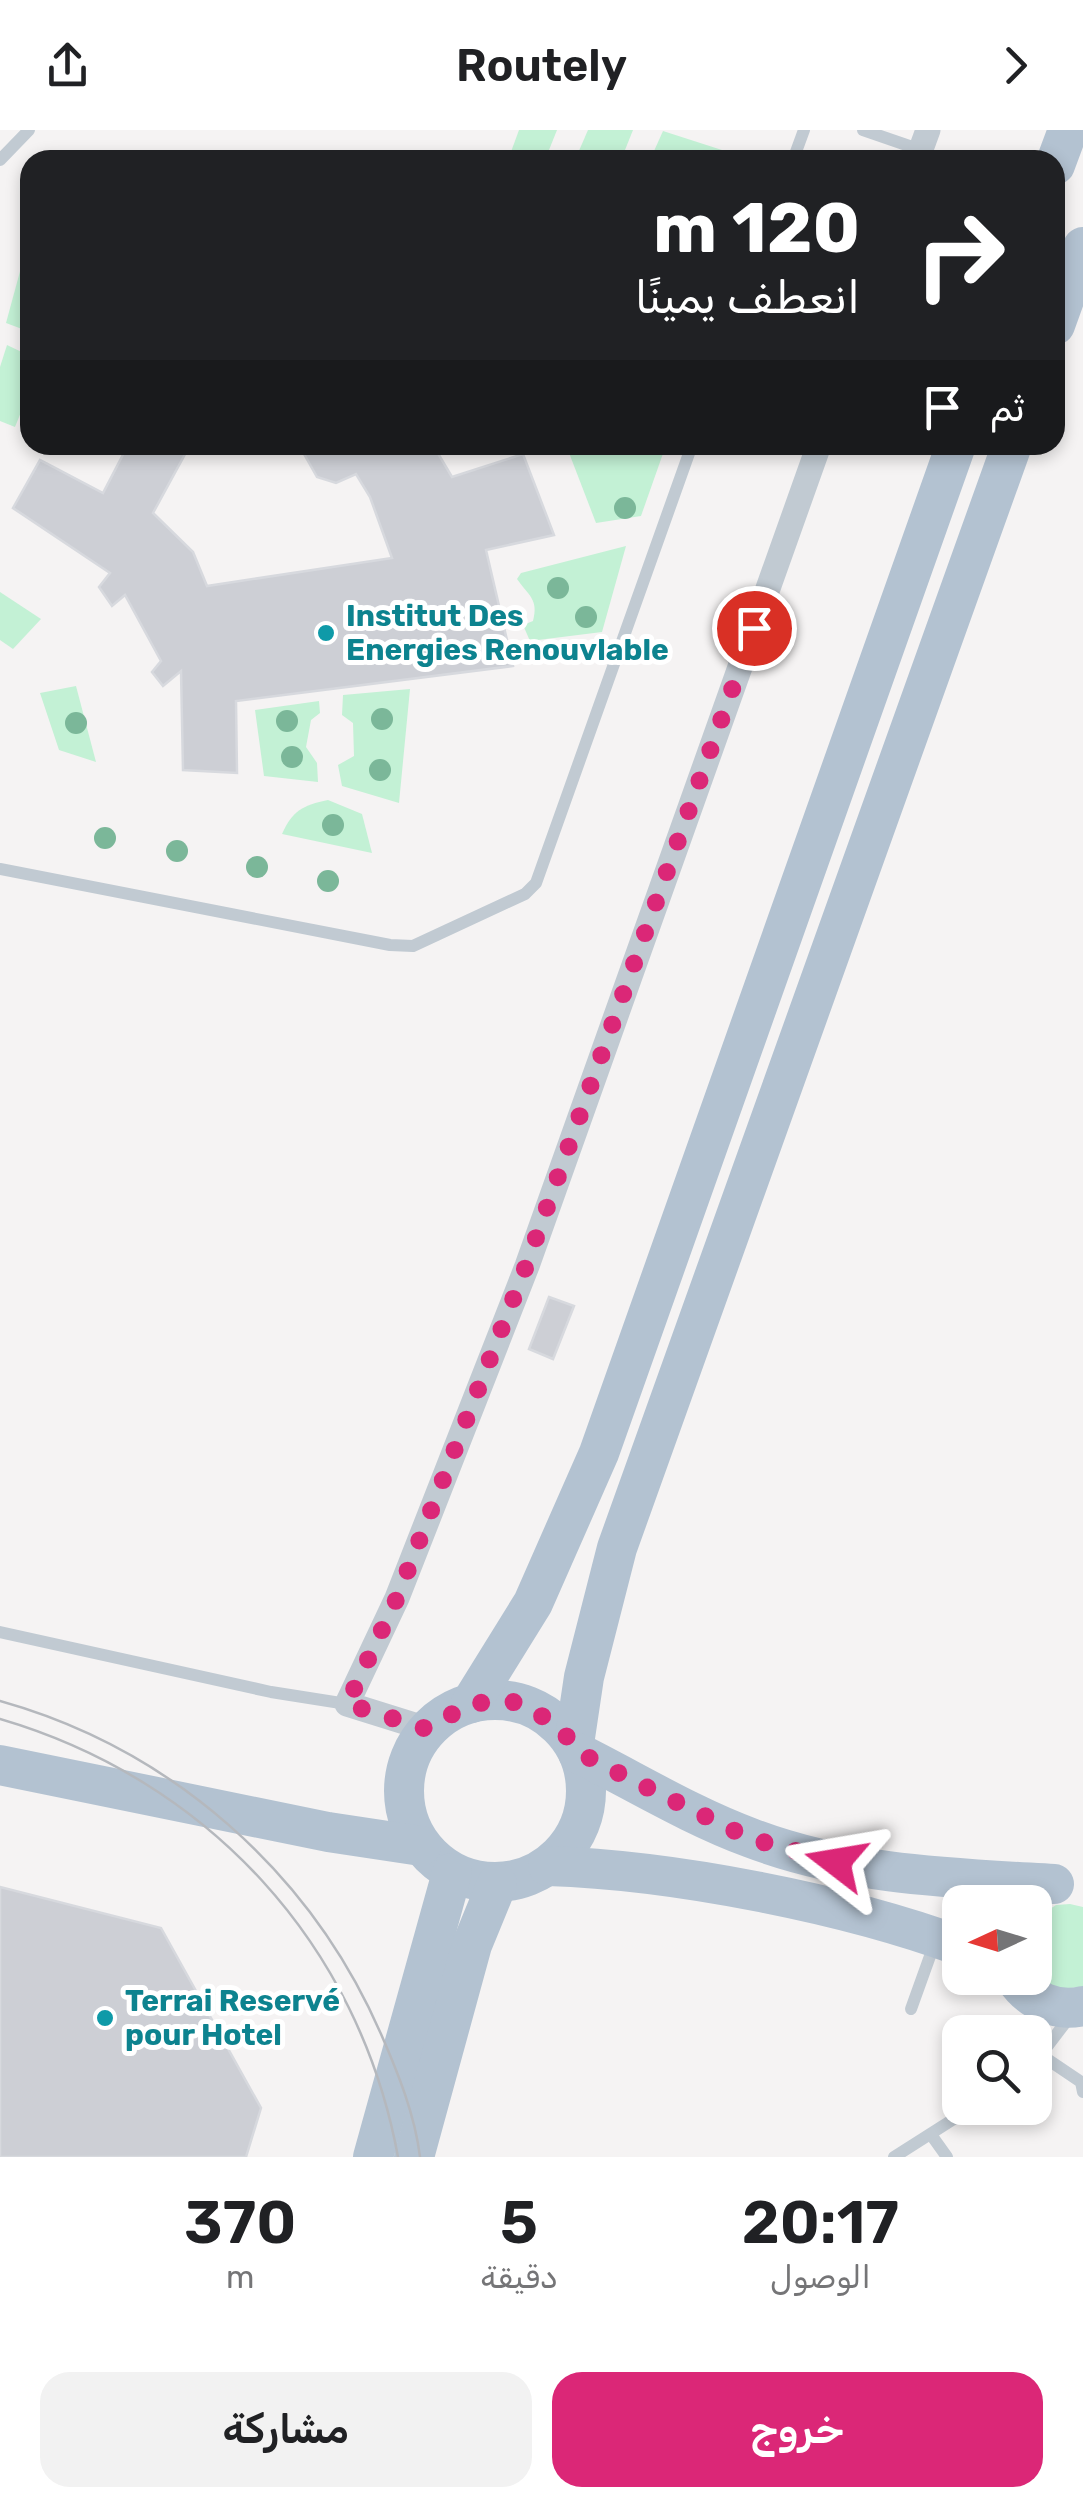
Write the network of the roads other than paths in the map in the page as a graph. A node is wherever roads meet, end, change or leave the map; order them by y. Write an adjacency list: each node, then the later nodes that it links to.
1 (30, 130): 4 (lane)
2 (863, 130): 3 (lane)
3 (922, 147)
4 (0, 160)
5 (688, 455): 9 (lane)
6 (816, 455): 14 (street)
7 (952, 455): 10 (main road)
8 (1008, 455): 11 (main road)
9 (0, 869)
10 (764, 987): 11 (main road); 13 (main road)
11 (811, 1005): 16 (main road)
12 (0, 1632): 14 (lane)
13 (471, 1703): 15 (main road); 16 (main road)
14 (347, 1704): 15 (street)
15 (427, 1729): 18 (main road)
16 (576, 1748): 21 (main road); 24 (main road)
17 (0, 1765): 19 (main road)
18 (404, 1794): 19 (main road); 20 (main road)
19 (328, 1832): 20 (main road)
20 (421, 1846): 22 (main road)
21 (548, 1866): 23 (main road); 25 (main road)
22 (452, 1873): 23 (main road); 35 (main road)
23 (497, 1884): 36 (main road)
24 (1054, 1890)
25 (942, 1940)
26 (942, 1953): 29 (lane)
27 (1038, 1995): 28 (main road)
28 (1080, 2007): 30 (lane)
29 (911, 2009)
30 (1052, 2041)
31 (1052, 2066): 32 (lane)
32 (1083, 2092)
33 (947, 2125): 34 (lane)
34 (932, 2136): 37 (lane); 38 (lane)
35 (372, 2157)
36 (414, 2157)
37 (894, 2157)
38 (947, 2157)

